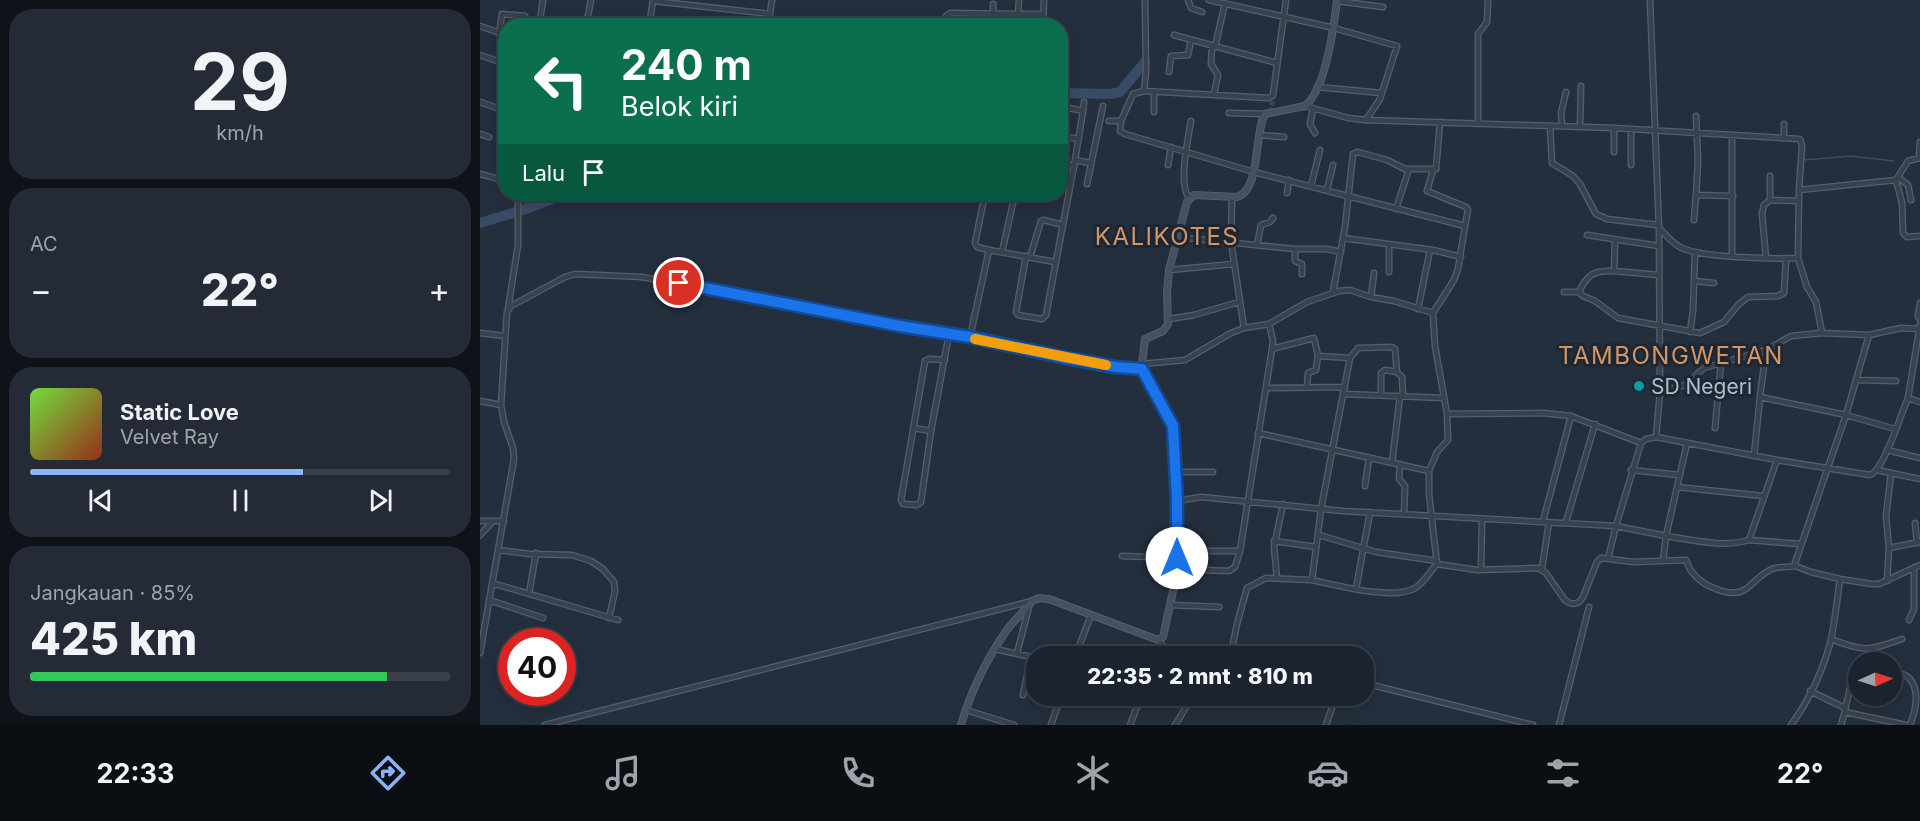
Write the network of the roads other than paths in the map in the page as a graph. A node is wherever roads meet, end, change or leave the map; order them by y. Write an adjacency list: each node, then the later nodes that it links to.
1 (543, 0): 26 (street)
2 (591, 0): 27 (street)
3 (772, 0): 18 (street)
4 (1019, 0): 22 (street)
5 (1044, 0): 20 (street)
6 (1145, 0): 45 (street)
7 (1188, 0): 17 (street)
8 (1209, 0): 14 (street)
9 (1286, 0): 24 (street)
10 (1337, 0): 16 (street); 34 (street)
11 (1488, 0): 67 (street)
12 (1650, 0): 74 (street)
13 (653, 1): 18 (street); 28 (street)
14 (1225, 3): 24 (street); 38 (street)
15 (993, 4): 21 (street)
16 (1383, 7)
17 (1202, 12)
18 (770, 14): 29 (street)
19 (969, 14): 21 (street); 30 (street); 31 (street)
20 (1043, 14): 22 (street); 32 (street)
21 (994, 15): 22 (street)
22 (1018, 15)
23 (525, 16): 25 (street)
24 (1282, 17): 34 (street); 41 (street)
25 (501, 18)
26 (540, 18)
27 (588, 18)
28 (650, 18)
29 (769, 18)
30 (946, 18)
31 (969, 18)
32 (1043, 18)
33 (480, 26): 35 (street)
34 (1334, 28): 44 (street); 48 (street)
35 (498, 34)
36 (1174, 35): 37 (street)
37 (1191, 40): 38 (street); 42 (street)
38 (1213, 46): 41 (street); 49 (street)
39 (480, 55): 40 (street)
40 (498, 61)
41 (1277, 63): 49 (street)
42 (1169, 72)
43 (1581, 86): 71 (street)
44 (1317, 87): 48 (street); 53 (street)
45 (1144, 91): 46 (street); 64 (street)
46 (1154, 92): 49 (street); 58 (street)
47 (1566, 92): 70 (street)
48 (1382, 93): 62 (street)
49 (1214, 94)
50 (480, 102): 54 (street)
51 (1084, 102): 57 (street)
52 (1103, 106): 92 (street)
53 (1305, 106): 56 (street); 60 (street)
54 (498, 108)
55 (1068, 108): 57 (street)
56 (1313, 109): 62 (street); 76 (street)
57 (1083, 111): 84 (street)
58 (1154, 112)
59 (1230, 113): 60 (street)
60 (1264, 114): 78 (street)
61 (1696, 116): 75 (street)
62 (1366, 120): 66 (street)
63 (1109, 121): 64 (street)
64 (1121, 121): 86 (street)
65 (1191, 121): 88 (street)
66 (1440, 122): 67 (street); 99 (street)
67 (1478, 124): 69 (street)
68 (1784, 124): 83 (street)
69 (1550, 126): 70 (street); 129 (street)
70 (1562, 126): 71 (street)
71 (1580, 127): 72 (street)
72 (1614, 128): 73 (street); 89 (street)
73 (1631, 129): 74 (street); 96 (street)
74 (1656, 130): 75 (street); 129 (street)
75 (1697, 132): 79 (street); 112 (street)
76 (1315, 133)
77 (480, 134): 80 (street)
78 (1259, 135): 82 (street); 100 (street)
79 (1732, 136): 83 (street); 114 (street)
80 (489, 137)
81 (1068, 137): 84 (street)
82 (1284, 137)
83 (1784, 138): 109 (street)
84 (1079, 139): 91 (street)
85 (1920, 142): 90 (street)
86 (1171, 147): 88 (street); 94 (street)
87 (1320, 150): 107 (street)
88 (1186, 151): 100 (street); 116 (street)
89 (1614, 152)
90 (1920, 158): 104 (street)
91 (1075, 160): 92 (street); 97 (street)
92 (1090, 163): 106 (street)
93 (1068, 165): 97 (street)
94 (1168, 165)
95 (1333, 165): 108 (street)
96 (1631, 165)
97 (1074, 166): 111 (street)
98 (1409, 169): 99 (street); 113 (street); 124 (street)
99 (1433, 170): 128 (street)
100 (1254, 172): 105 (street); 115 (street)
101 (480, 174): 103 (street)
102 (1770, 176): 117 (street)
103 (498, 179)
104 (1898, 179): 109 (street); 118 (street); 131 (street)
105 (1289, 180): 107 (street); 110 (street)
106 (1087, 184)
107 (1311, 186): 108 (street)
108 (1327, 190): 113 (street)
109 (1799, 190): 123 (street)
110 (1287, 193)
111 (1068, 195)
112 (1696, 195): 114 (street); 126 (street)
113 (1348, 196): 124 (street); 133 (street)
114 (1733, 196): 145 (street)
115 (1232, 197): 116 (street); 135 (street)
116 (1189, 198): 132 (street)
117 (1770, 200): 123 (street); 148 (street)
118 (1911, 200)
119 (518, 201): 167 (street)
120 (984, 201): 140 (street)
121 (1013, 201): 142 (street)
122 (1067, 201): 127 (street)
123 (1797, 201): 149 (street)
124 (1395, 209): 128 (street)
125 (1273, 218): 136 (street)
126 (1694, 220)
127 (1063, 225): 146 (street); 151 (street)
128 (1465, 226): 147 (street)
129 (1659, 227): 138 (street); 144 (street)
130 (1587, 235): 134 (street)
131 (1920, 236)
132 (1177, 237): 135 (street); 153 (street)
133 (1343, 238): 137 (street); 143 (street)
134 (1615, 241): 138 (street); 154 (street)
135 (1231, 242): 136 (street); 152 (street)
136 (1257, 245): 139 (street)
137 (1389, 245): 141 (street); 155 (street)
138 (1659, 246): 158 (street)
139 (1295, 249): 143 (street); 157 (street)
140 (988, 250): 142 (street); 183 (street)
141 (1430, 250): 147 (street); 168 (street)
142 (1002, 252): 146 (street)
143 (1341, 252): 161 (street)
144 (1695, 252): 145 (street); 159 (street)
145 (1732, 256): 148 (street)
146 (1028, 257): 151 (street); 151 (street)
147 (1461, 257): 169 (street)
148 (1766, 258): 150 (street)
149 (1798, 258): 150 (street); 179 (street)
150 (1786, 259): 177 (street)
151 (1055, 262)
152 (1234, 264): 153 (street); 165 (street)
153 (1169, 270): 170 (street)
154 (1614, 271): 158 (street); 163 (street)
155 (1389, 272)
156 (1374, 273): 164 (street)
157 (1302, 274)
158 (1659, 275): 173 (street)
159 (1694, 281): 160 (street); 177 (street)
160 (1714, 283)
161 (1334, 292): 164 (street); 172 (street)
162 (1564, 292): 163 (street)
163 (1579, 292): 173 (street)
164 (1371, 297): 168 (street)
165 (1239, 302): 170 (street); 175 (street)
166 (1920, 303): 171 (street)
167 (508, 309): 180 (street); 182 (street)
168 (1418, 309): 169 (street)
169 (1433, 314): 201 (street)
170 (1169, 319): 190 (street)
171 (1920, 320)
172 (1269, 324): 175 (street); 184 (street)
173 (1659, 325): 177 (street); 197 (street)
174 (1920, 325): 176 (street)
175 (1244, 327): 190 (street)
176 (1920, 329): 181 (street); 203 (street)
177 (1690, 332)
178 (480, 333): 182 (street)
179 (1822, 333): 181 (street); 185 (street)
180 (950, 334): 183 (street); 188 (street)
181 (1869, 334): 192 (street)
182 (505, 336): 206 (street)
183 (970, 337): 190 (street)
184 (1272, 348): 186 (street); 196 (street)
185 (1766, 350): 189 (street); 202 (street)
186 (1318, 356): 187 (street); 194 (street)
187 (1350, 358): 191 (street); 195 (street)
188 (945, 360): 211 (street); 214 (street)
189 (1721, 362): 197 (street); 212 (street)
190 (1142, 366): 231 (street)
191 (1397, 372): 199 (street); 200 (street)
192 (1856, 380): 193 (street); 208 (street)
193 (1896, 381)
194 (1307, 387): 195 (street); 196 (street)
195 (1345, 387): 198 (street)
196 (1266, 388): 215 (street)
197 (1660, 392): 216 (street)
198 (1344, 394): 199 (street); 219 (street)
199 (1381, 395): 200 (street)
200 (1402, 396): 201 (street); 225 (street)
201 (1444, 398): 207 (street)
202 (1760, 398): 208 (street); 221 (street)
203 (1908, 398): 205 (street); 213 (street)
204 (480, 401): 206 (street)
205 (1920, 402)
206 (501, 405): 249 (street)
207 (1448, 414): 209 (street); 230 (street)
208 (1846, 415): 213 (street); 227 (street)
209 (1571, 416): 210 (street); 250 (street)
210 (1595, 424): 217 (street); 251 (street)
211 (913, 428): 214 (street); 214 (street)
212 (1715, 428)
213 (1895, 429): 220 (street)
214 (931, 431)
215 (1258, 434): 219 (street); 240 (street)
216 (1656, 437): 217 (street); 218 (street)
217 (1641, 443): 228 (street)
218 (1687, 443): 221 (street); 234 (street)
219 (1334, 450): 223 (street); 242 (street)
220 (1887, 450): 222 (street); 229 (street)
221 (1754, 456): 224 (street)
222 (1920, 458)
223 (1369, 459): 225 (street); 236 (street)
224 (1777, 460): 227 (street); 238 (street)
225 (1392, 463): 226 (street)
226 (1400, 464): 230 (street); 244 (street)
227 (1828, 468): 229 (street); 260 (street)
228 (1631, 470): 234 (street); 253 (street)
229 (1877, 470): 233 (street)
230 (1429, 471): 245 (street)
231 (1175, 472): 232 (street); 239 (street)
232 (1213, 472)
233 (1891, 474): 235 (street); 262 (street)
234 (1679, 475): 237 (street)
235 (1920, 480)
236 (1365, 486)
237 (1677, 487): 238 (street); 256 (street)
238 (1763, 496): 257 (street)
239 (1177, 501): 240 (street); 267 (street)
240 (1247, 501): 241 (street); 265 (street)
241 (1283, 504): 242 (street); 258 (street)
242 (1322, 509): 243 (street); 255 (street)
243 (1370, 512): 244 (street); 264 (street)
244 (1404, 514): 245 (street)
245 (1433, 516): 246 (street); 271 (street)
246 (1482, 519): 250 (street); 276 (street)
247 (480, 521): 248 (street)
248 (493, 521): 249 (street); 254 (street)
249 (504, 521): 263 (street)
250 (1546, 521): 251 (street); 277 (street)
251 (1566, 522): 253 (street)
252 (1915, 523): 259 (street)
253 (1616, 526): 256 (street); 269 (street)
254 (480, 535)
255 (1319, 535): 261 (street); 264 (street)
256 (1666, 536): 257 (street); 270 (street)
257 (1749, 540): 260 (street)
258 (1274, 541): 261 (street); 279 (street)
259 (1918, 542): 262 (street)
260 (1801, 544): 273 (street)
261 (1316, 547): 281 (street)
262 (1889, 548): 278 (street)
263 (498, 549): 266 (street); 282 (street)
264 (1365, 549): 271 (street); 283 (street)
265 (1240, 551): 267 (street); 275 (street)
266 (536, 553): 284 (street); 292 (street)
267 (1177, 554): 268 (street); 275 (street)
268 (1122, 556)
269 (1608, 559): 270 (street); 277 (street)
270 (1663, 561): 273 (street)
271 (1437, 562): 276 (street); 283 (street)
272 (1920, 565): 274 (street)
273 (1795, 566): 280 (street)
274 (1914, 568): 278 (street); 294 (street)
275 (1177, 569): 287 (street)
276 (1481, 570): 277 (street)
277 (1542, 570)
278 (1886, 577): 280 (street)
279 (1277, 578): 281 (street); 300 (street)
280 (1838, 578): 295 (street)
281 (1312, 580): 283 (street)
282 (492, 583): 284 (street); 285 (street)
283 (1356, 589)
284 (529, 594): 292 (street)
285 (489, 600): 291 (street); 302 (street)
286 (1031, 603): 290 (street); 301 (street); 303 (street); 318 (street)
287 (1170, 605): 288 (street); 297 (street)
288 (1219, 607)
289 (1589, 607): 326 (street)
290 (1090, 615): 297 (street); 298 (street)
291 (543, 618)
292 (609, 618): 293 (street)
293 (618, 620)
294 (1909, 620)
295 (1831, 639): 296 (street); 308 (street)
296 (1902, 639)
297 (1158, 640): 299 (street)
298 (1079, 646)
299 (1163, 646)
300 (1232, 646)
301 (995, 649): 303 (street); 316 (street)
302 (480, 653)
303 (1017, 654): 304 (street)
304 (1026, 656)
305 (1902, 674): 311 (street)
306 (1026, 685): 309 (street)
307 (1374, 685): 325 (street)
308 (1810, 692): 317 (street); 327 (street)
309 (1023, 695)
310 (1848, 697): 317 (street)
311 (1919, 701): 329 (street)
312 (1058, 706): 321 (street)
313 (1137, 706): 322 (street)
314 (1186, 706): 323 (street)
315 (1333, 706): 324 (street)
316 (966, 710): 319 (street); 320 (street)
317 (1845, 711): 328 (street); 329 (street)
318 (545, 725)
319 (962, 725)
320 (1014, 725)
321 (1051, 725)
322 (1130, 725)
323 (1174, 725)
324 (1326, 725)
325 (1533, 725)
326 (1559, 725)
327 (1791, 725)
328 (1840, 725)
329 (1908, 725)

